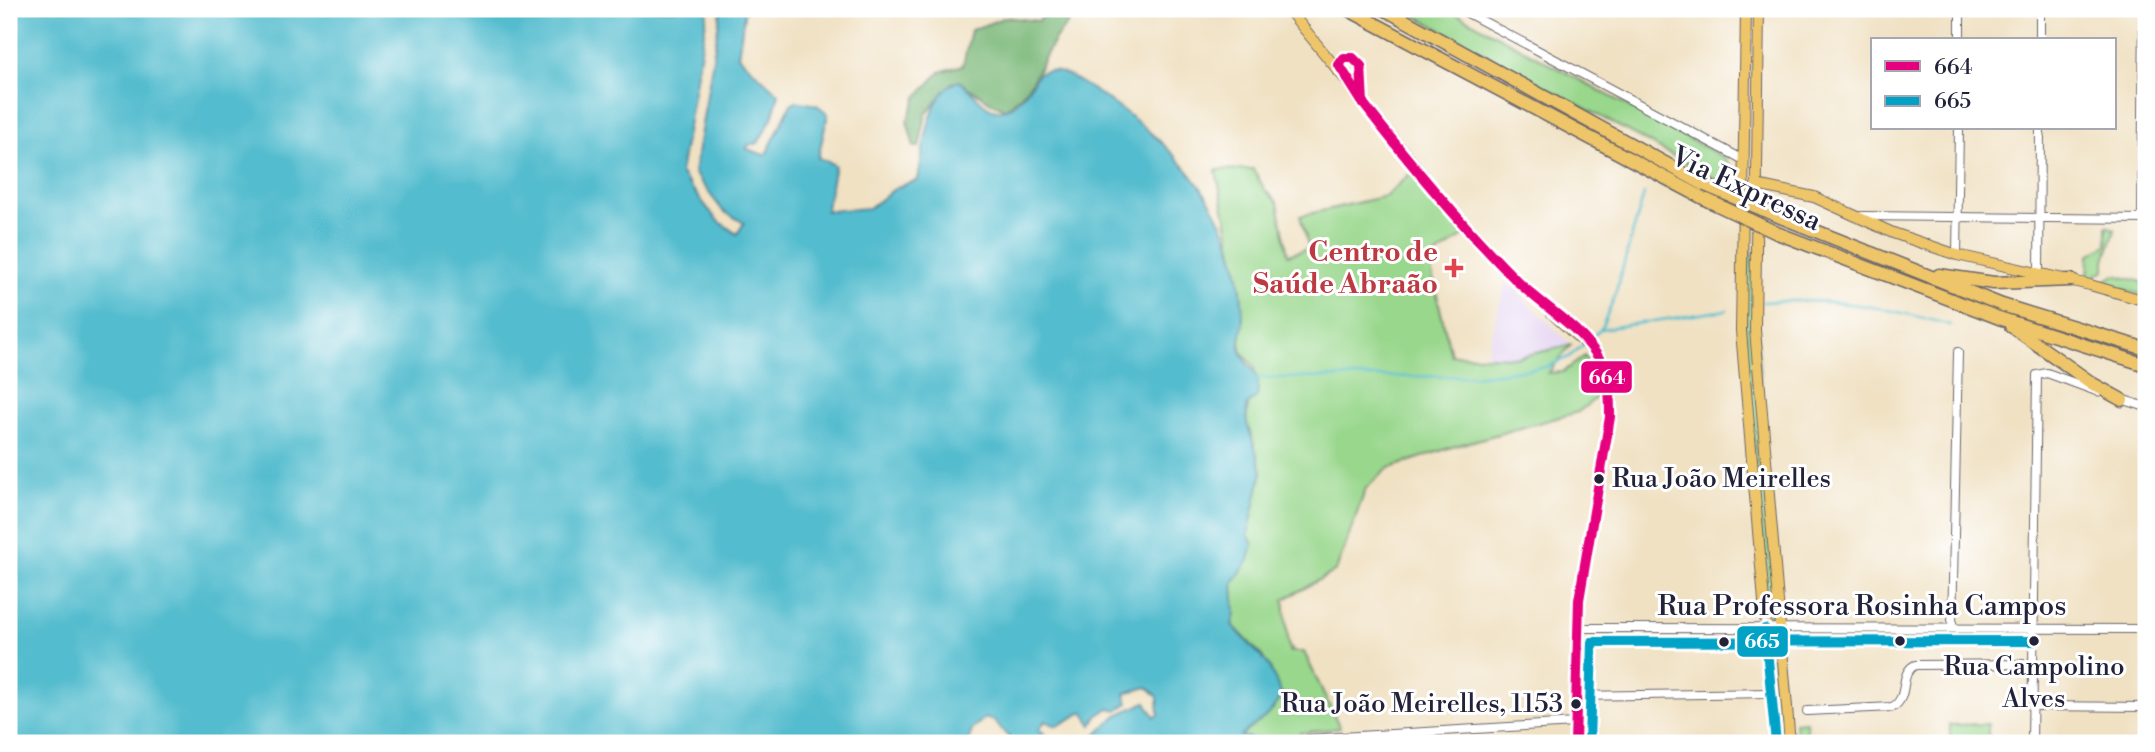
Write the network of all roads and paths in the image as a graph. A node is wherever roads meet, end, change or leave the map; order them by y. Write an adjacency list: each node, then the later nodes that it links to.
1 (1288, 9): 14 (main road)
2 (1335, 9): 11 (highway)
3 (1347, 9): 11 (highway, Via Expressa)
4 (1384, 9): 26 (highway, Via Expressa, bridge)
5 (1460, 9): 18 (street)
6 (1745, 9): 18 (main road)
7 (1759, 9): 19 (main road)
8 (1960, 9): 12 (street)
9 (2040, 9): 13 (street)
10 (2144, 9): 24 (street)
11 (1394, 34): 30 (highway, Via Expressa, bridge)
12 (1960, 38)
13 (2040, 38)
14 (1339, 72): 15 (main road); 15 (main road)
15 (1363, 104): 40 (main road)
16 (1959, 130): 22 (street)
17 (2040, 130): 23 (street)
18 (1742, 159): 19 (main road); 36 (main road)
19 (1756, 166): 20 (main road)
20 (1756, 185): 21 (main road); 37 (main road)
21 (1862, 216): 22 (street); 25 (main road)
22 (1958, 217): 23 (street); 25 (street)
23 (2040, 218): 24 (street); 27 (street)
24 (2144, 219)
25 (1957, 255): 27 (main road)
26 (1911, 270): 28 (highway); 31 (highway, Via Expressa)
27 (2039, 274): 28 (main road)
28 (2071, 280): 29 (main road)
29 (2146, 301)
30 (1999, 317): 33 (highway, Via Expressa); 34 (highway)
31 (2146, 349)
32 (1958, 352): 38 (street)
33 (2146, 365)
34 (2122, 400): 35 (street); 39 (street)
35 (2146, 407)
36 (1756, 530): 37 (main road); 41 (main road)
37 (1773, 556): 42 (main road)
38 (1952, 627): 39 (street, Rua Professora Rosinha Campos); 42 (street, Rua Professora Rosinha Campos)
39 (2034, 627): 43 (street, Rua Professora Rosinha Campos); 44 (street)
40 (1578, 628): 41 (street, Rua Professora Rosinha Campos); 46 (main road)
41 (1765, 628): 42 (street, Rua Professora Rosinha Campos); 45 (main road)
42 (1779, 628): 54 (main road)
43 (2146, 629)
44 (2033, 664): 47 (street); 49 (street)
45 (1771, 693): 46 (street); 53 (main road)
46 (1575, 695): 50 (main road)
47 (2033, 706): 48 (street); 55 (street)
48 (2146, 707)
49 (1807, 710)
50 (1575, 723): 51 (street); 52 (main road)
51 (1308, 739)
52 (1575, 743)
53 (1776, 743)
54 (1790, 743)
55 (2032, 743)

